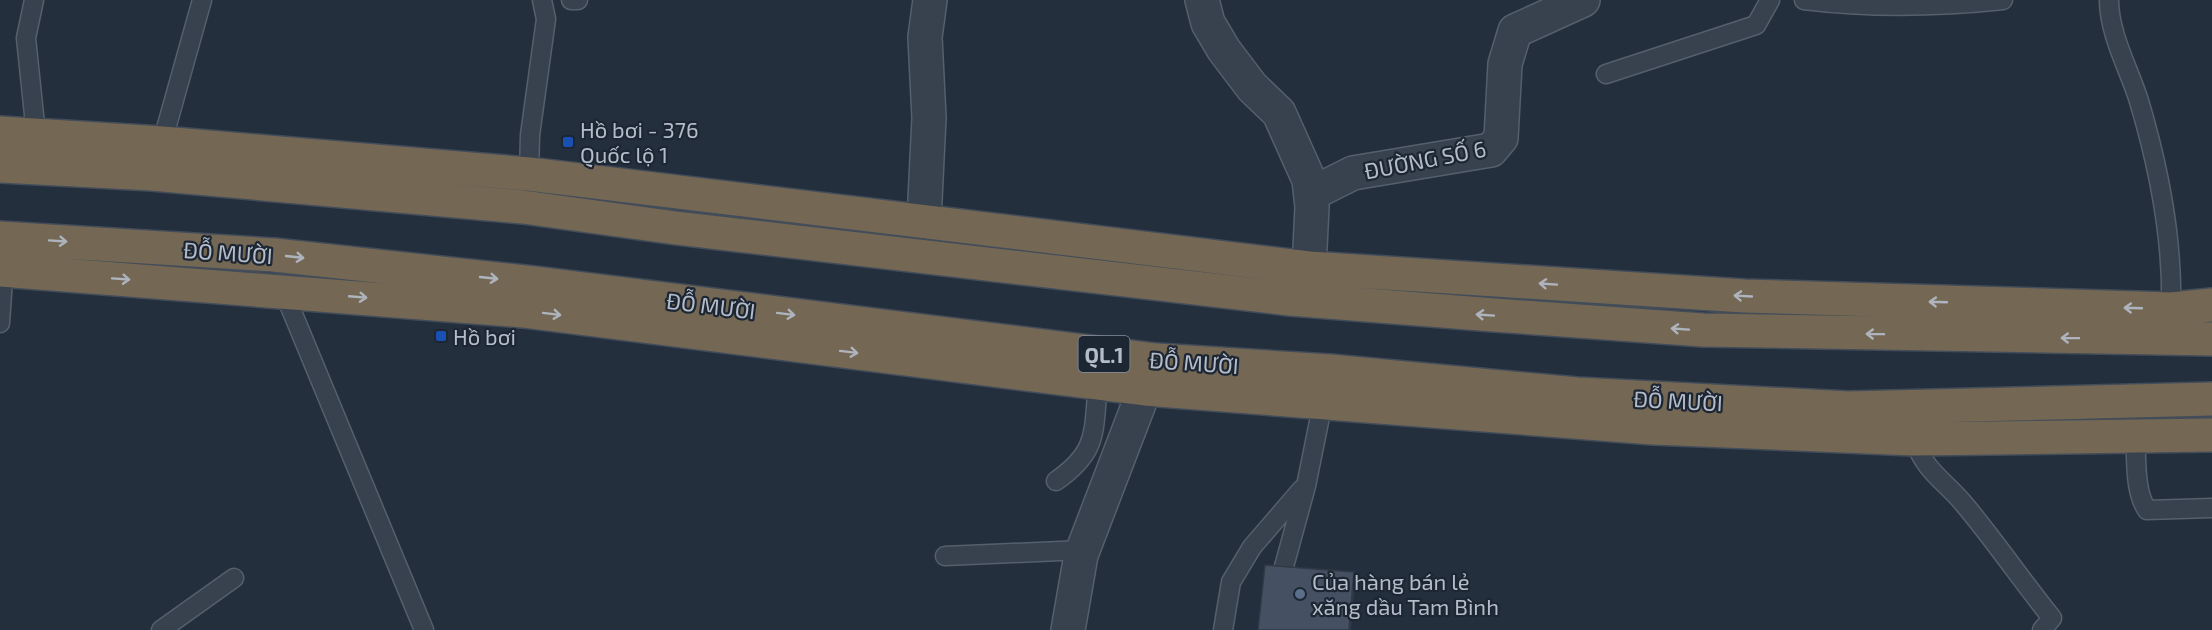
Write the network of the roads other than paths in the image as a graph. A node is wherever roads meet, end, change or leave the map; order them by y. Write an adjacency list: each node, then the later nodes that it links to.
1 (34, 0): 15 (lane)
2 (202, 0): 16 (lane)
3 (543, 0): 18 (lane)
4 (571, 0): 5 (lane)
5 (578, 0)
6 (930, 0): 20 (street)
7 (1202, 0): 19 (street)
8 (1582, 0): 19 (street, ĐƯỜNG SỐ 6)
9 (1770, 0): 13 (lane)
10 (1804, 0): 11 (lane)
11 (2003, 0)
12 (2109, 0): 26 (lane)
13 (1606, 74)
14 (0, 133): 15 (highway)
15 (36, 134): 16 (highway)
16 (162, 143): 18 (highway)
17 (0, 166): 28 (highway, one-way to 17)
18 (529, 174): 20 (highway)
19 (1311, 194): 22 (street)
20 (924, 220): 22 (highway)
21 (3, 238): 23 (lane); 30 (highway, ĐỖ MƯỜI / QL.1, one-way to 30)
22 (1309, 268): 26 (highway, one-way to 22)
23 (2, 270): 24 (highway, ĐỖ MƯỜI / QL.1, one-way to 24); 27 (lane)
24 (283, 290): 31 (highway, ĐỖ MƯỜI / QL.1, one-way to 31); 47 (lane)
25 (2212, 305): 26 (highway)
26 (2171, 309)
27 (0, 323)
28 (2212, 339)
29 (1330, 371): 30 (highway, ĐỖ MƯỜI / QL.1); 32 (highway, ĐỖ MƯỜI / QL.1); 34 (lane)
30 (1151, 375): 31 (highway, ĐỖ MƯỜI / QL.1); 34 (highway, ĐỖ MƯỜI / QL.1); 42 (street)
31 (1098, 384): 39 (lane)
32 (1527, 390): 33 (highway, ĐỖ MƯỜI / QL.1); 35 (highway)
33 (2212, 399)
34 (1323, 403): 35 (highway, ĐỖ MƯỜI / QL.1); 40 (lane)
35 (1491, 415): 38 (highway, ĐỖ MƯỜI / QL.1)
36 (2212, 435): 37 (highway, ĐỖ MƯỜI / QL.1)
37 (2135, 436): 38 (highway, ĐỖ MƯỜI / QL.1); 41 (lane)
38 (1914, 439): 50 (lane)
39 (1056, 481)
40 (1306, 486): 44 (lane); 49 (lane)
41 (2212, 508)
42 (1083, 550): 43 (lane); 48 (street)
43 (945, 556)
44 (1282, 574)
45 (234, 578): 46 (lane)
46 (160, 630)
47 (424, 630)
48 (1068, 630)
49 (1222, 630)
50 (2042, 630)

